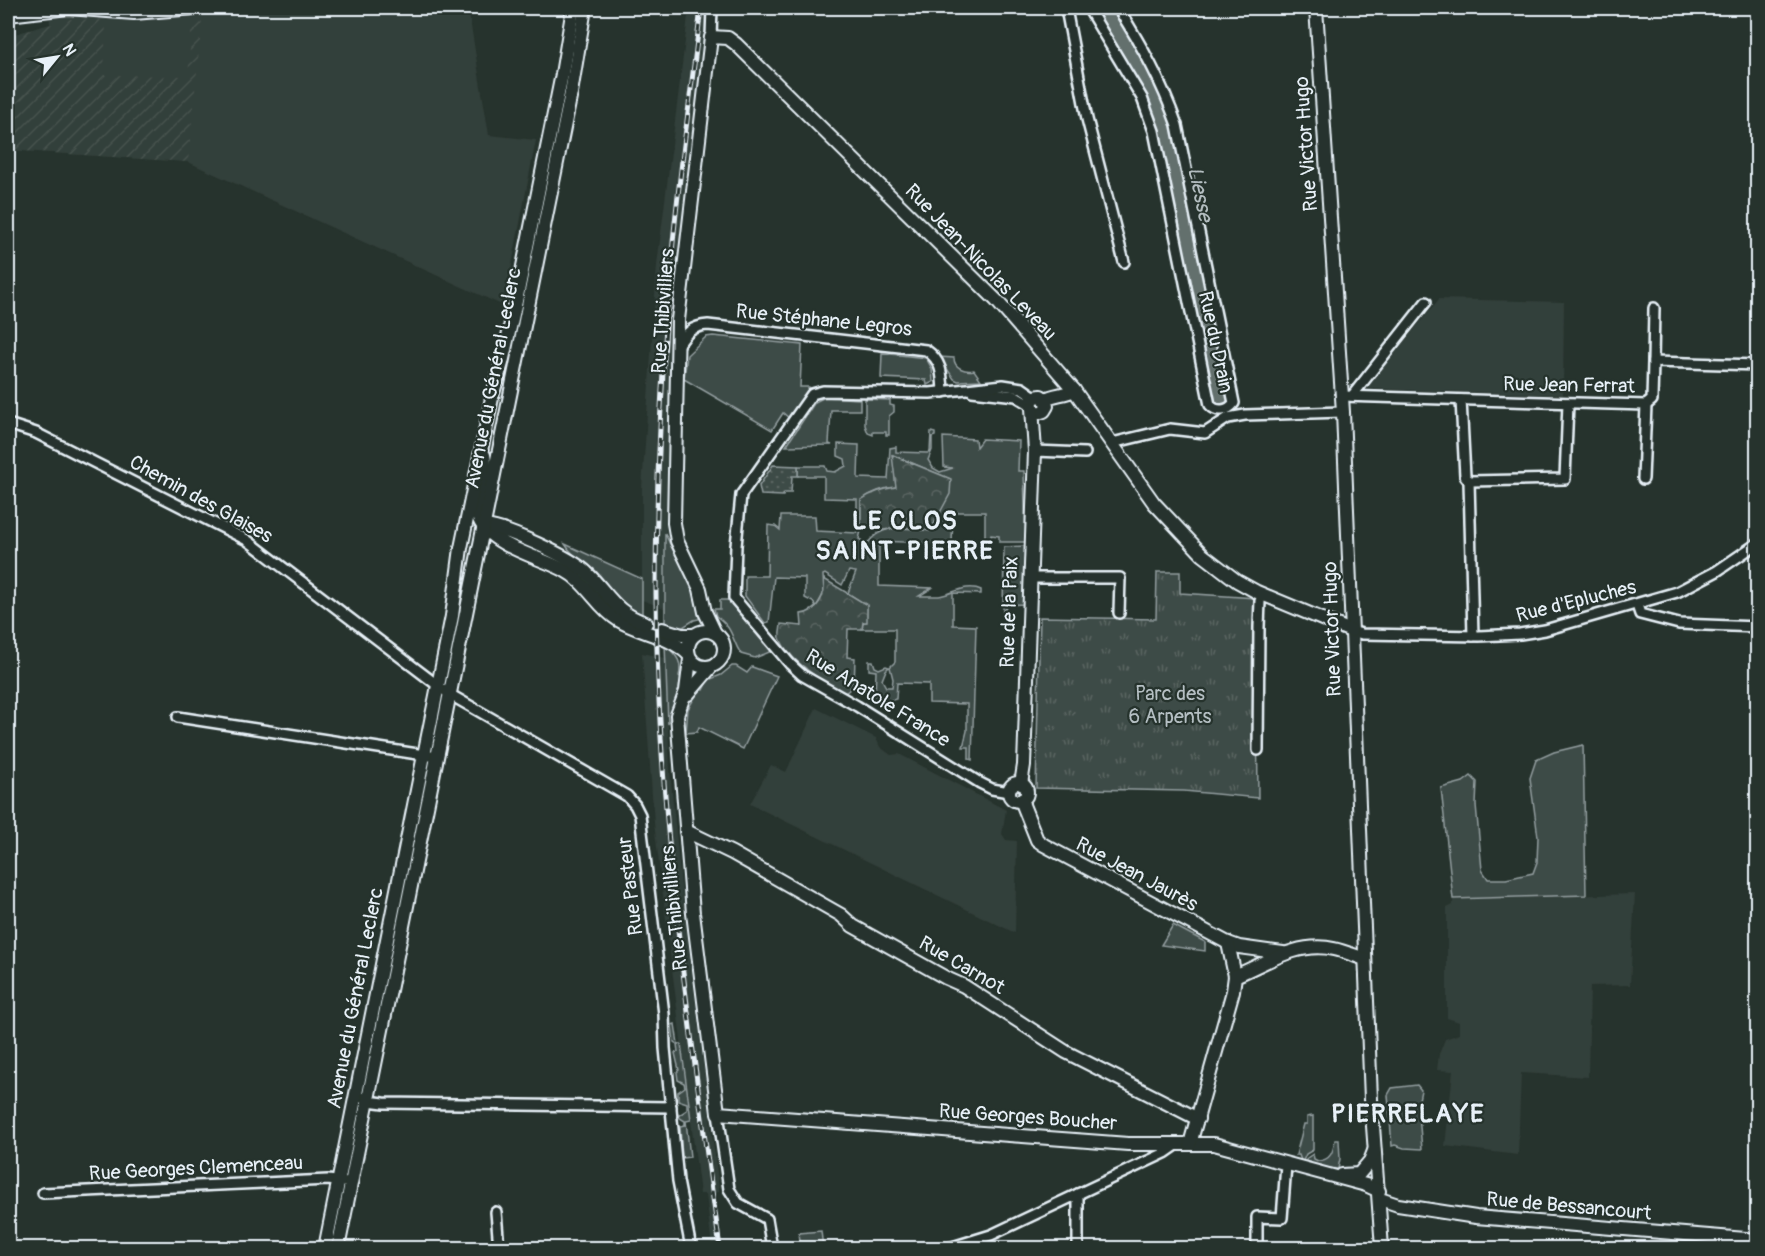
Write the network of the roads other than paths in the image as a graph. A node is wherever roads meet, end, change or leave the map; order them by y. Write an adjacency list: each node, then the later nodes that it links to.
1 (194, 8): 9 (street)
2 (573, 8): 12 (street, Avenue du Général Leclerc)
3 (585, 8): 12 (street, Avenue du Général Leclerc)
4 (712, 8): 10 (street, Rue Thibivilliers)
5 (1070, 8): 11 (street)
6 (1088, 8): 7 (street, Rue du Drain)
7 (1118, 8)
8 (1316, 8): 23 (street, Rue Victor Hugo)
9 (8, 15)
10 (711, 38): 15 (street, Rue Thibivilliers); 22 (street, Rue Jean-Nicolas Leveau)
11 (1124, 262)
12 (528, 273): 20 (street, Avenue du Général Leclerc); 30 (street, Avenue du Général Leclerc)
13 (1426, 302): 23 (street)
14 (1654, 308): 18 (street)
15 (678, 320): 16 (street); 17 (street, Rue Thibivilliers)
16 (687, 333): 17 (street); 21 (street, Rue Stéphane Legros)
17 (678, 346): 43 (street, Rue Thibivilliers)
18 (1653, 362): 19 (street, Rue Jean Ferrat); 27 (street, Rue Jean Ferrat)
19 (1758, 364)
20 (496, 381): 30 (street); 32 (street, Avenue du Général Leclerc)
21 (943, 392): 26 (street, Rue Anatole France); 59 (street, Rue Anatole France)
22 (1068, 392): 26 (street); 31 (street, Rue Jean-Nicolas Leveau)
23 (1347, 396): 24 (street, Rue Jean Ferrat); 28 (street, Rue Victor Hugo)
24 (1461, 400): 25 (street, Rue Jean Ferrat); 36 (street)
25 (1568, 403): 27 (street, Rue Jean Ferrat); 36 (street)
26 (1039, 404): 33 (street, Rue de la Paix)
27 (1646, 405): 35 (street)
28 (1343, 412): 31 (street); 46 (street, Rue Victor Hugo)
29 (8, 424): 52 (street, Chemin des Glaises)
30 (500, 442): 37 (street, Avenue du Général Leclerc)
31 (1112, 443): 41 (street, Rue Jean-Nicolas Leveau)
32 (482, 445): 37 (street); 38 (street, Avenue du Général Leclerc)
33 (1034, 446): 34 (street); 40 (street, Rue de la Paix)
34 (1084, 453)
35 (1643, 479)
36 (1469, 481): 49 (street)
37 (483, 526): 38 (street); 48 (street); 50 (street); 53 (street, Avenue du Général Leclerc)
38 (463, 540): 52 (street, Avenue du Général Leclerc)
39 (1758, 543): 42 (street, Rue d'Epluches)
40 (1030, 578): 44 (street); 58 (street, Rue de la Paix)
41 (1263, 595): 46 (street, Rue Jean-Nicolas Leveau); 56 (street)
42 (1637, 605): 45 (street); 49 (street, Rue d'Epluches)
43 (705, 612): 47 (street, Rue Thibivilliers); 48 (street)
44 (1119, 613)
45 (1758, 627)
46 (1351, 631): 49 (street, Rue d'Epluches); 64 (street, Rue Victor Hugo)
47 (715, 633): 48 (street); 51 (street)
48 (695, 634): 50 (street)
49 (1473, 636)
50 (689, 657): 51 (street); 54 (street, Rue Thibivilliers)
51 (711, 667): 54 (street)
52 (438, 685): 53 (street, Chemin des Glaises); 57 (street, Avenue du Général Leclerc)
53 (449, 694): 57 (street, Avenue du Général Leclerc); 68 (street, Rue Pasteur)
54 (683, 699): 61 (street, Rue Thibivilliers)
55 (178, 717): 57 (street)
56 (1258, 750)
57 (430, 756): 66 (street, Avenue du Général Leclerc); 67 (street, Avenue du Général Leclerc)
58 (1021, 784): 59 (street); 60 (street)
59 (1009, 792): 60 (street)
60 (1021, 800): 62 (street, Rue Jean Jaurès)
61 (686, 831): 69 (street, Rue Thibivilliers); 70 (street, Rue Carnot)
62 (1228, 943): 63 (street, Rue Jean Jaurès); 65 (street)
63 (1283, 953): 64 (street); 65 (street)
64 (1365, 959): 72 (street, Rue Victor Hugo)
65 (1235, 976): 70 (street)
66 (356, 1089): 67 (street); 75 (street, Avenue du Général Leclerc)
67 (368, 1101): 68 (street); 76 (street, Avenue du Général Leclerc)
68 (671, 1107): 85 (street)
69 (718, 1113): 71 (street, Rue Georges Boucher); 86 (street)
70 (1198, 1119): 71 (street)
71 (1184, 1144): 73 (street, Rue Georges Boucher); 78 (street)
72 (1374, 1149): 74 (street, Rue Georges Boucher); 79 (street, Rue Victor Hugo)
73 (1286, 1165): 74 (street, Rue Georges Boucher); 89 (street)
74 (1331, 1175): 79 (street, Rue Georges Boucher)
75 (338, 1181): 76 (street, Rue Georges Clemenceau); 77 (street, Rue Georges Clemenceau); 82 (street, Avenue du Général Leclerc)
76 (351, 1184): 83 (street, Avenue du Général Leclerc)
77 (43, 1193)
78 (1078, 1194): 87 (street); 88 (street)
79 (1379, 1195): 81 (street, Rue de Bessancourt); 90 (street, Rue Victor Hugo)
80 (496, 1212): 84 (street)
81 (1758, 1240)
82 (325, 1248)
83 (338, 1248)
84 (499, 1248)
85 (691, 1248)
86 (772, 1248)
87 (949, 1248)
88 (1078, 1248)
89 (1257, 1248)
90 (1383, 1248)

